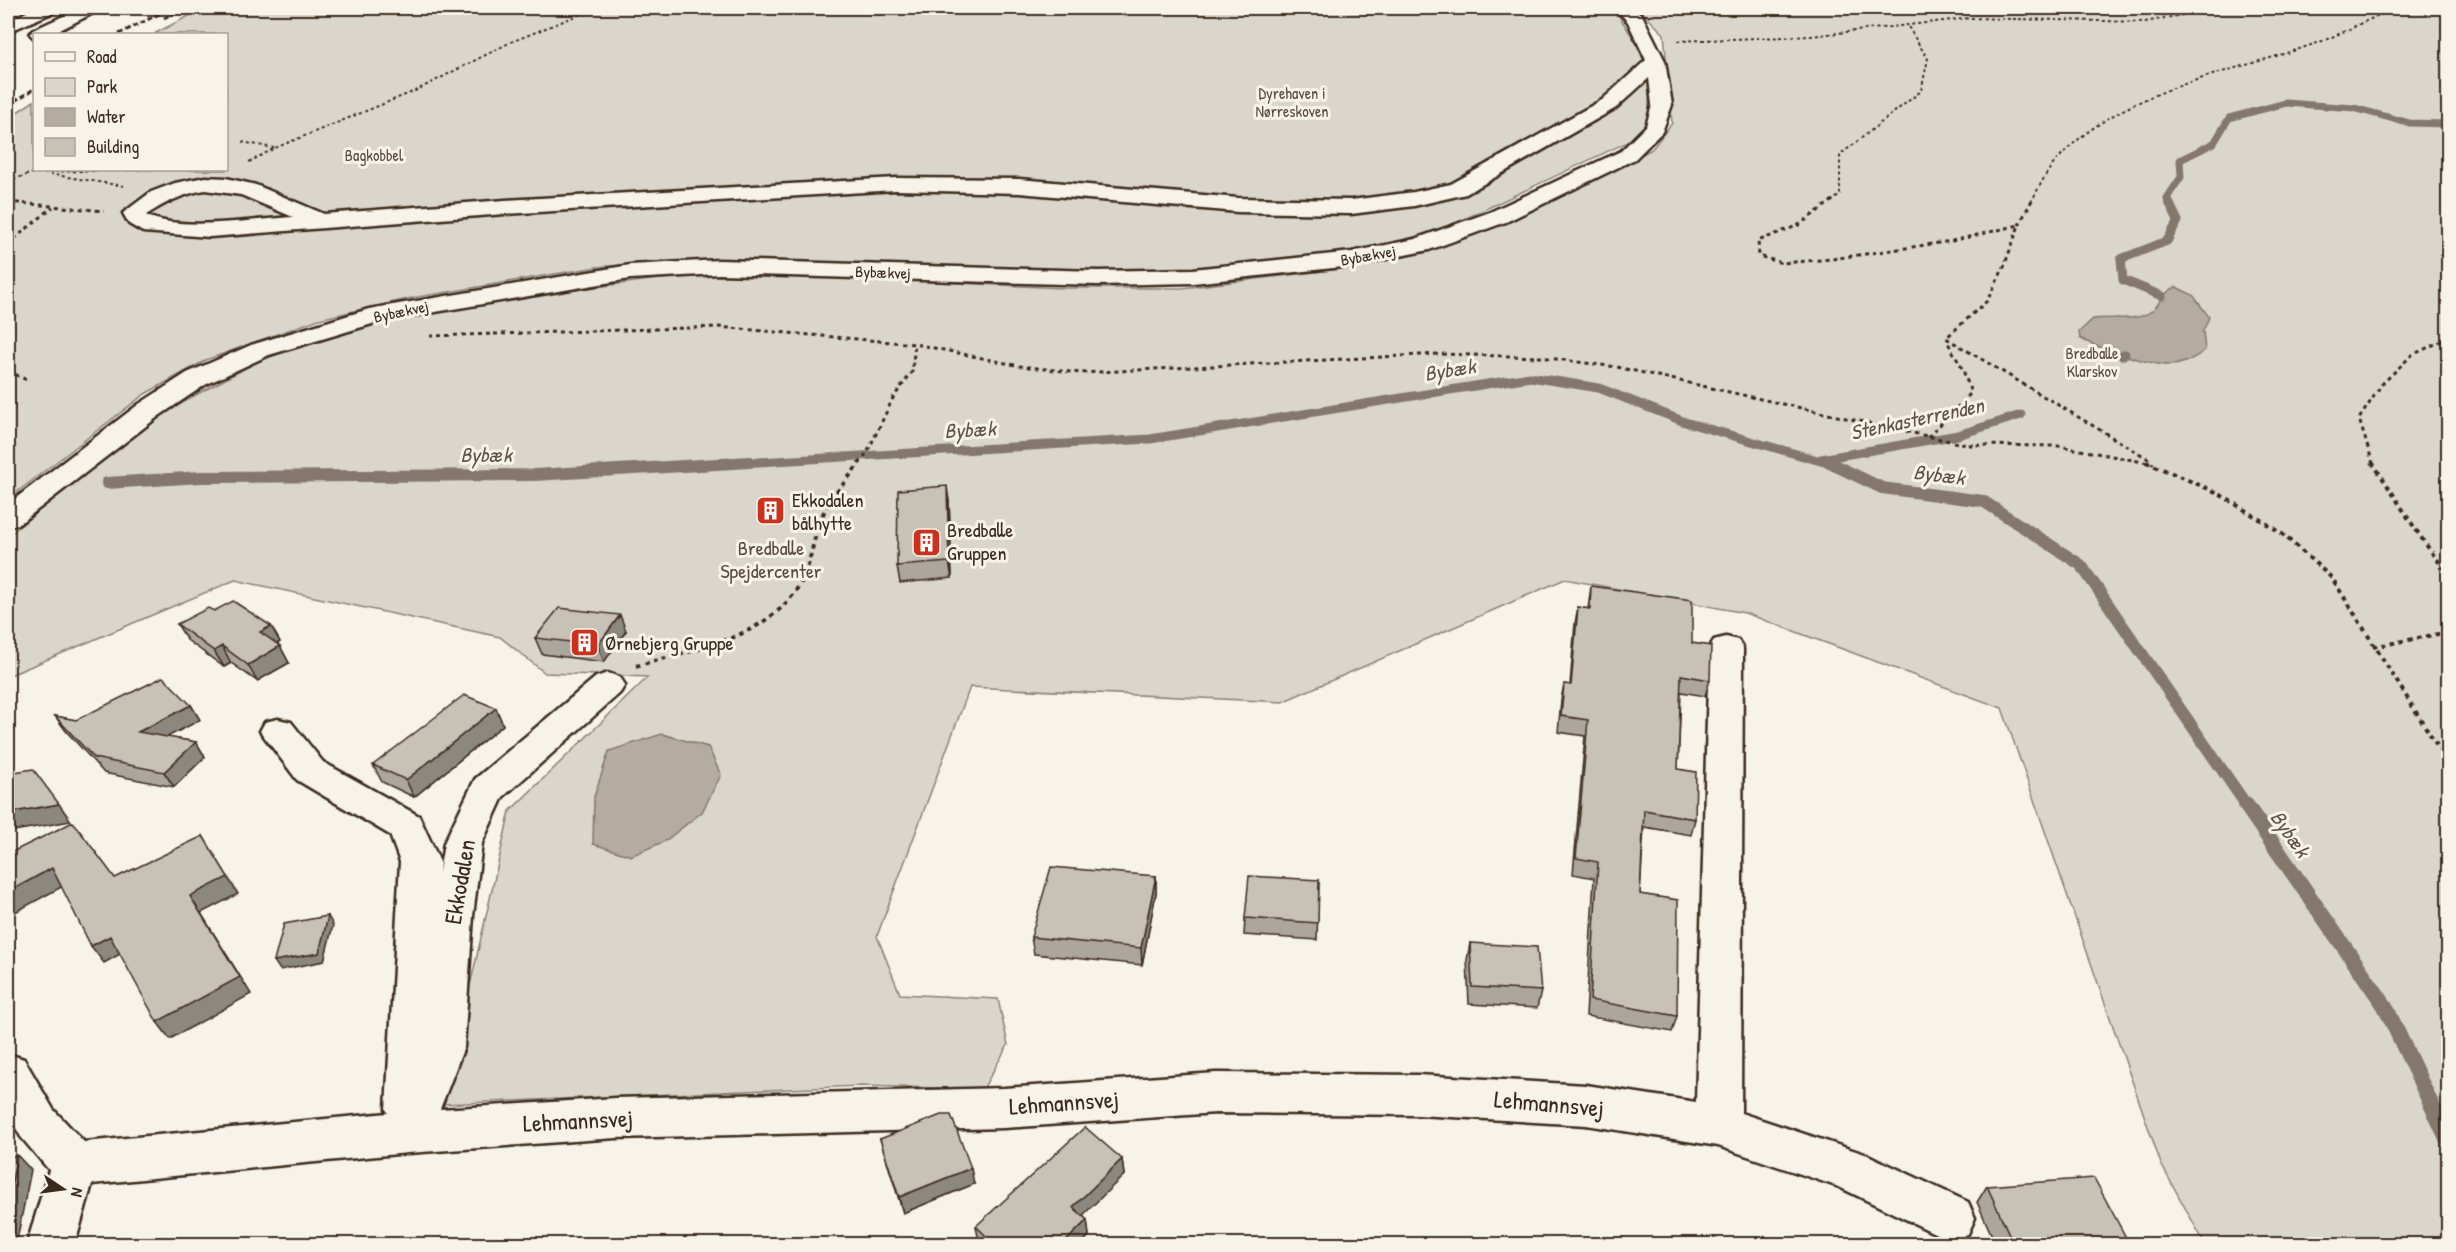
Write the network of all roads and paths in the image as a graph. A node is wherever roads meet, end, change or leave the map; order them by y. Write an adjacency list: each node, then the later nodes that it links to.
1 (48, 8): 8 (street)
2 (94, 8): 9 (street)
3 (596, 8): 14 (path)
4 (1623, 8): 10 (street)
5 (2220, 8): 7 (path)
6 (2404, 8): 24 (path)
7 (1907, 25): 10 (path); 24 (path)
8 (8, 27)
9 (41, 33)
10 (1653, 52): 11 (street); 12 (street)
11 (1610, 104): 12 (street); 23 (street)
12 (1662, 105): 34 (street, Bybækvej)
13 (242, 142): 14 (path)
14 (275, 148): 18 (path)
15 (88, 171): 16 (path)
16 (36, 172): 17 (path); 19 (path)
17 (8, 181)
18 (220, 183): 19 (street); 23 (street)
19 (167, 193): 22 (street)
20 (8, 202): 21 (path)
21 (54, 206): 22 (path); 25 (path)
22 (134, 213): 23 (street)
23 (318, 220)
24 (2019, 225): 27 (path)
25 (8, 244)
26 (428, 336): 29 (path)
27 (1946, 338): 32 (path); 33 (path)
28 (2448, 338): 35 (path)
29 (915, 344): 32 (path); 39 (path)
30 (8, 371): 31 (path)
31 (27, 380)
32 (1927, 437): 33 (path)
33 (2155, 464): 37 (path)
34 (8, 518)
35 (2448, 573)
36 (2448, 633): 37 (path)
37 (2373, 647): 41 (path)
38 (1726, 648): 43 (street)
39 (608, 685): 44 (street, Ekkodalen)
40 (278, 731): 44 (street)
41 (2448, 763)
42 (8, 1073): 45 (street)
43 (1718, 1126): 44 (street, Lehmannsvej); 46 (street, Lehmannsvej)
44 (408, 1132): 45 (street, Lehmannsvej)
45 (74, 1165): 47 (street)
46 (1951, 1218)
47 (51, 1245)

